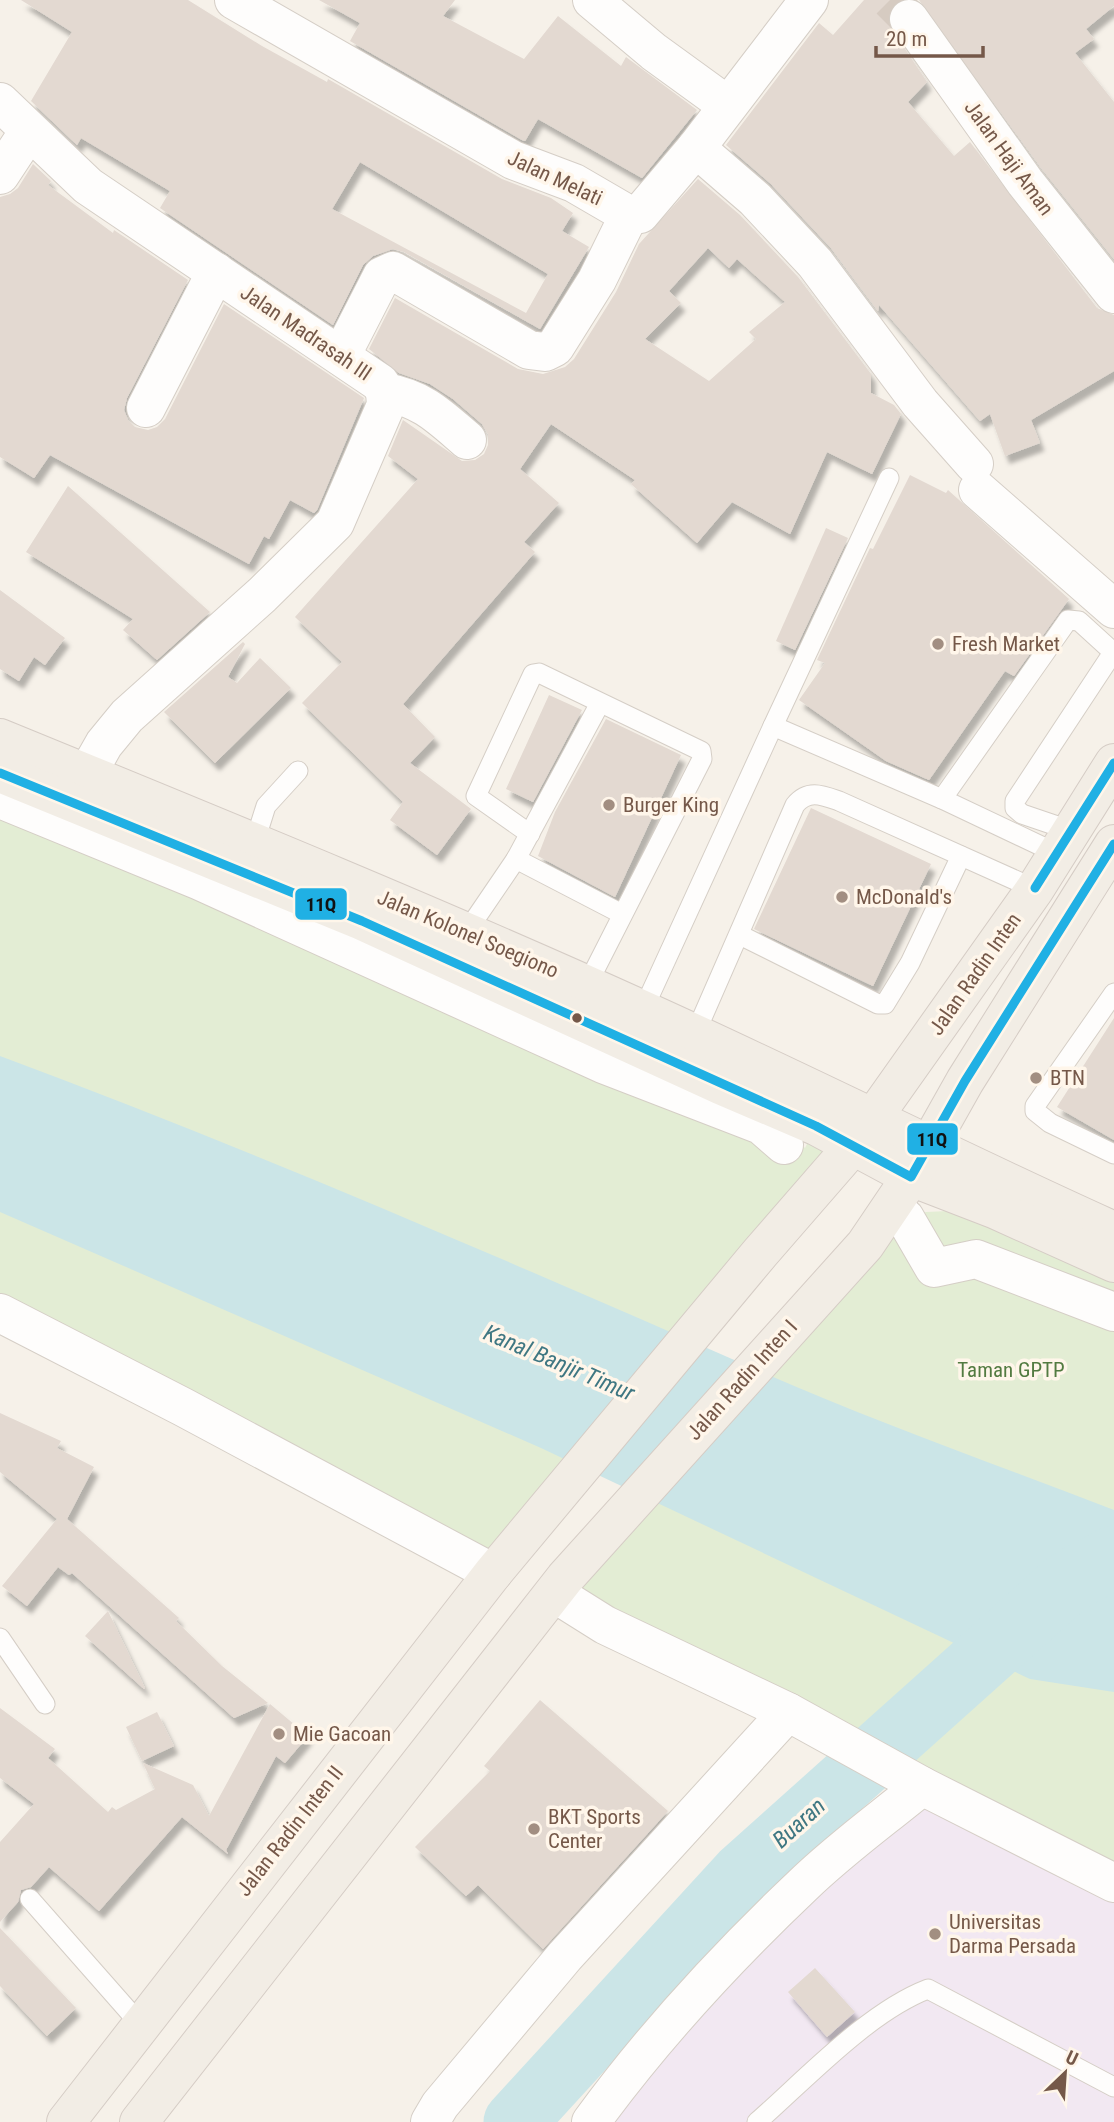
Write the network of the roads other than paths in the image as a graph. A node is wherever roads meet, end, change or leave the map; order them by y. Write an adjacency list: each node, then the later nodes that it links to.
1 (592, 0): 6 (street)
2 (809, 0): 6 (street)
3 (252, 4): 10 (street, Jalan Melati)
4 (909, 19): 12 (street, Jalan Haji Aman)
5 (0, 102): 7 (street, Jalan Madrasah III)
6 (727, 105): 8 (street)
7 (29, 131): 9 (street); 11 (street, Jalan Madrasah III)
8 (696, 148): 10 (street); 18 (street)
9 (0, 175)
10 (629, 215): 13 (street)
11 (216, 272): 13 (street, Jalan Madrasah III); 15 (street)
12 (1114, 294)
13 (341, 356): 14 (street, Jalan Madrasah III)
14 (385, 393): 16 (street); 26 (street, Jalan Madrasah III)
15 (146, 408)
16 (467, 440)
17 (889, 478): 21 (lane)
18 (1114, 609)
19 (1114, 652): 28 (lane); 30 (lane)
20 (599, 705): 29 (lane); 29 (lane); 36 (lane)
21 (773, 726): 28 (lane); 41 (lane)
22 (0, 738): 26 (main road, Jalan Kolonel Soegiono)
23 (1114, 763): 30 (main road, Jalan Radin Inten)
24 (298, 771): 31 (lane)
25 (0, 773): 43 (main road, Jalan Kolonel Soegiono)
26 (87, 774): 31 (main road, Jalan Kolonel Soegiono)
27 (0, 799): 45 (street)
28 (942, 799): 30 (lane)
29 (530, 834): 34 (lane)
30 (1065, 843): 35 (main road, Jalan Radin Inten)
31 (254, 844): 37 (main road, Jalan Kolonel Soegiono)
32 (1114, 844): 47 (main road)
33 (961, 856): 35 (lane); 38 (lane); 38 (lane)
34 (516, 859): 36 (lane); 37 (lane)
35 (1035, 889): 44 (main road, Jalan Radin Inten)
36 (622, 914): 39 (lane)
37 (467, 931): 39 (main road, Jalan Kolonel Soegiono)
38 (740, 935): 42 (lane)
39 (587, 985): 41 (main road, Jalan Kolonel Soegiono)
40 (1114, 993): 46 (lane)
41 (643, 1010): 42 (main road, Jalan Kolonel Soegiono)
42 (695, 1034): 44 (main road, Jalan Kolonel Soegiono)
43 (777, 1107): 44 (main road, Jalan Kolonel Soegiono); 48 (main road)
44 (863, 1132): 47 (main road, Jalan Kolonel Soegiono); 48 (main road)
45 (784, 1145)
46 (1114, 1154)
47 (920, 1161): 49 (main road); 50 (main road, Jalan Radin Inten I); 51 (main road)
48 (815, 1188): 55 (main road, Jalan Radin Inten II)
49 (994, 1209): 50 (main road); 52 (main road)
50 (891, 1222): 53 (street); 56 (main road, Jalan Radin Inten I)
51 (1114, 1231)
52 (1114, 1263)
53 (1114, 1312)
54 (0, 1313): 55 (street)
55 (493, 1573): 63 (main road, Jalan Radin Inten II)
56 (560, 1585): 59 (street); 66 (main road)
57 (0, 1638): 58 (lane)
58 (45, 1704)
59 (804, 1721): 60 (street); 67 (street)
60 (907, 1778): 61 (street); 68 (street)
61 (1114, 1883)
62 (30, 1899): 63 (lane)
63 (140, 2024): 65 (main road, Jalan Radin Inten II)
64 (1114, 2087): 69 (lane)
65 (66, 2122)
66 (139, 2122)
67 (430, 2122)
68 (591, 2122)
69 (757, 2122)

